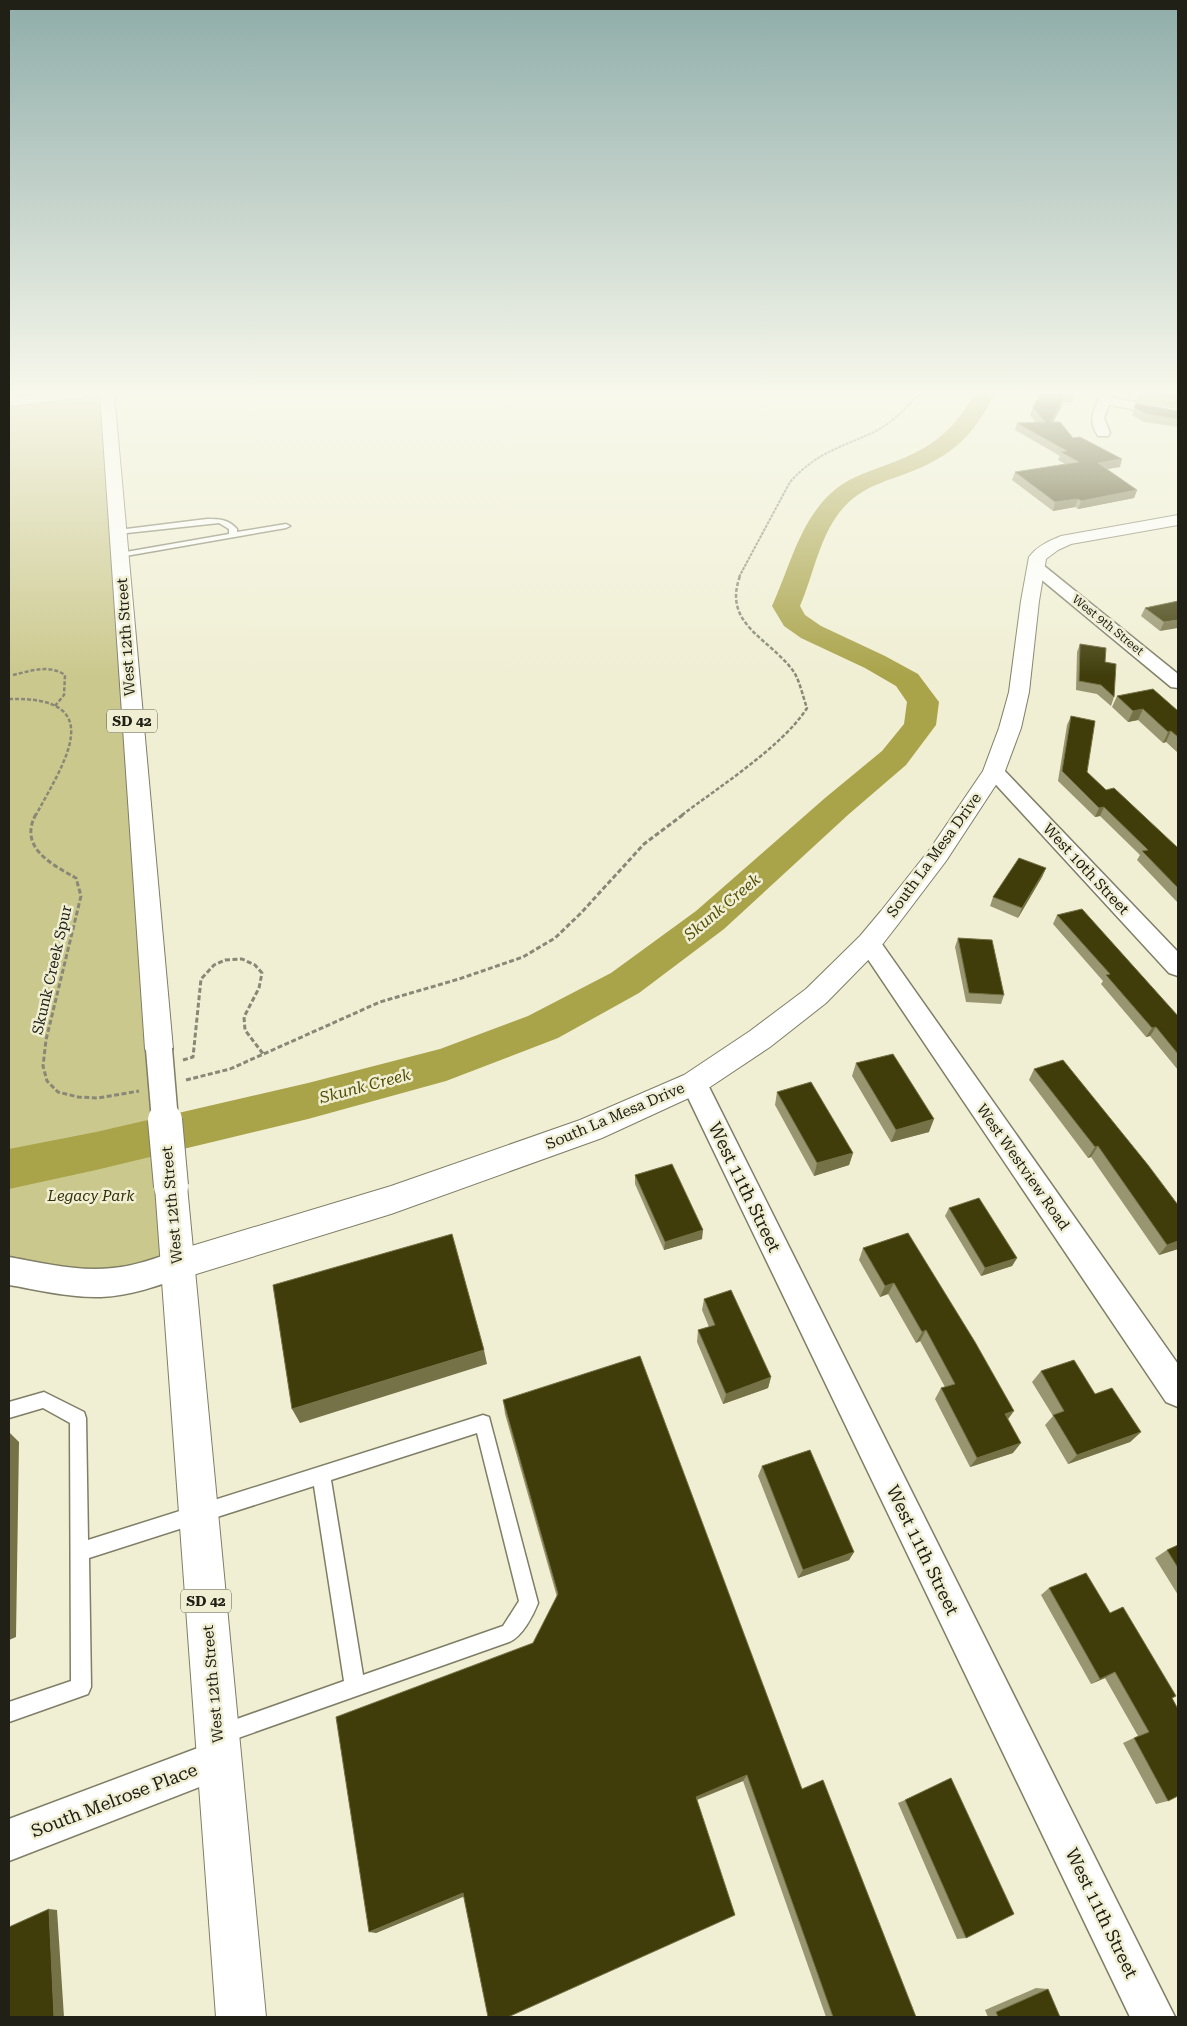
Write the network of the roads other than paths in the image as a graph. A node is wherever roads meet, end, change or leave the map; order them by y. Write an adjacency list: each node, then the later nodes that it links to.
1 (114, 488): 4 (main road, West 12th Street / SD 42)
2 (1178, 520): 7 (main road, South La Mesa Drive)
3 (286, 526): 5 (lane)
4 (118, 532): 5 (lane); 6 (main road, West 12th Street / SD 42)
5 (233, 535): 6 (lane)
6 (120, 555): 13 (main road, West 12th Street / SD 42, bridge)
7 (1037, 568): 8 (street, West 9th Street); 9 (main road, South La Mesa Drive)
8 (1178, 683)
9 (994, 771): 10 (main road, South La Mesa Drive); 11 (street, West 10th Street)
10 (869, 943): 12 (main road, South La Mesa Drive); 15 (street, West Westview Road)
11 (1178, 967)
12 (694, 1083): 13 (main road, South La Mesa Drive); 25 (street, West 11th Street)
13 (178, 1266): 14 (street); 18 (main road, West 12th Street / SD 42)
14 (9, 1271)
15 (1178, 1391)
16 (9, 1410): 19 (lane)
17 (321, 1474): 18 (lane); 20 (lane); 20 (lane)
18 (198, 1515): 19 (lane); 22 (main road, West 12th Street / SD 42)
19 (80, 1552): 21 (lane)
20 (355, 1687): 22 (lane)
21 (9, 1712)
22 (218, 1748): 23 (street, South Melrose Place); 24 (main road, West 12th Street / SD 42)
23 (9, 1840)
24 (241, 2017)
25 (1153, 2017)

